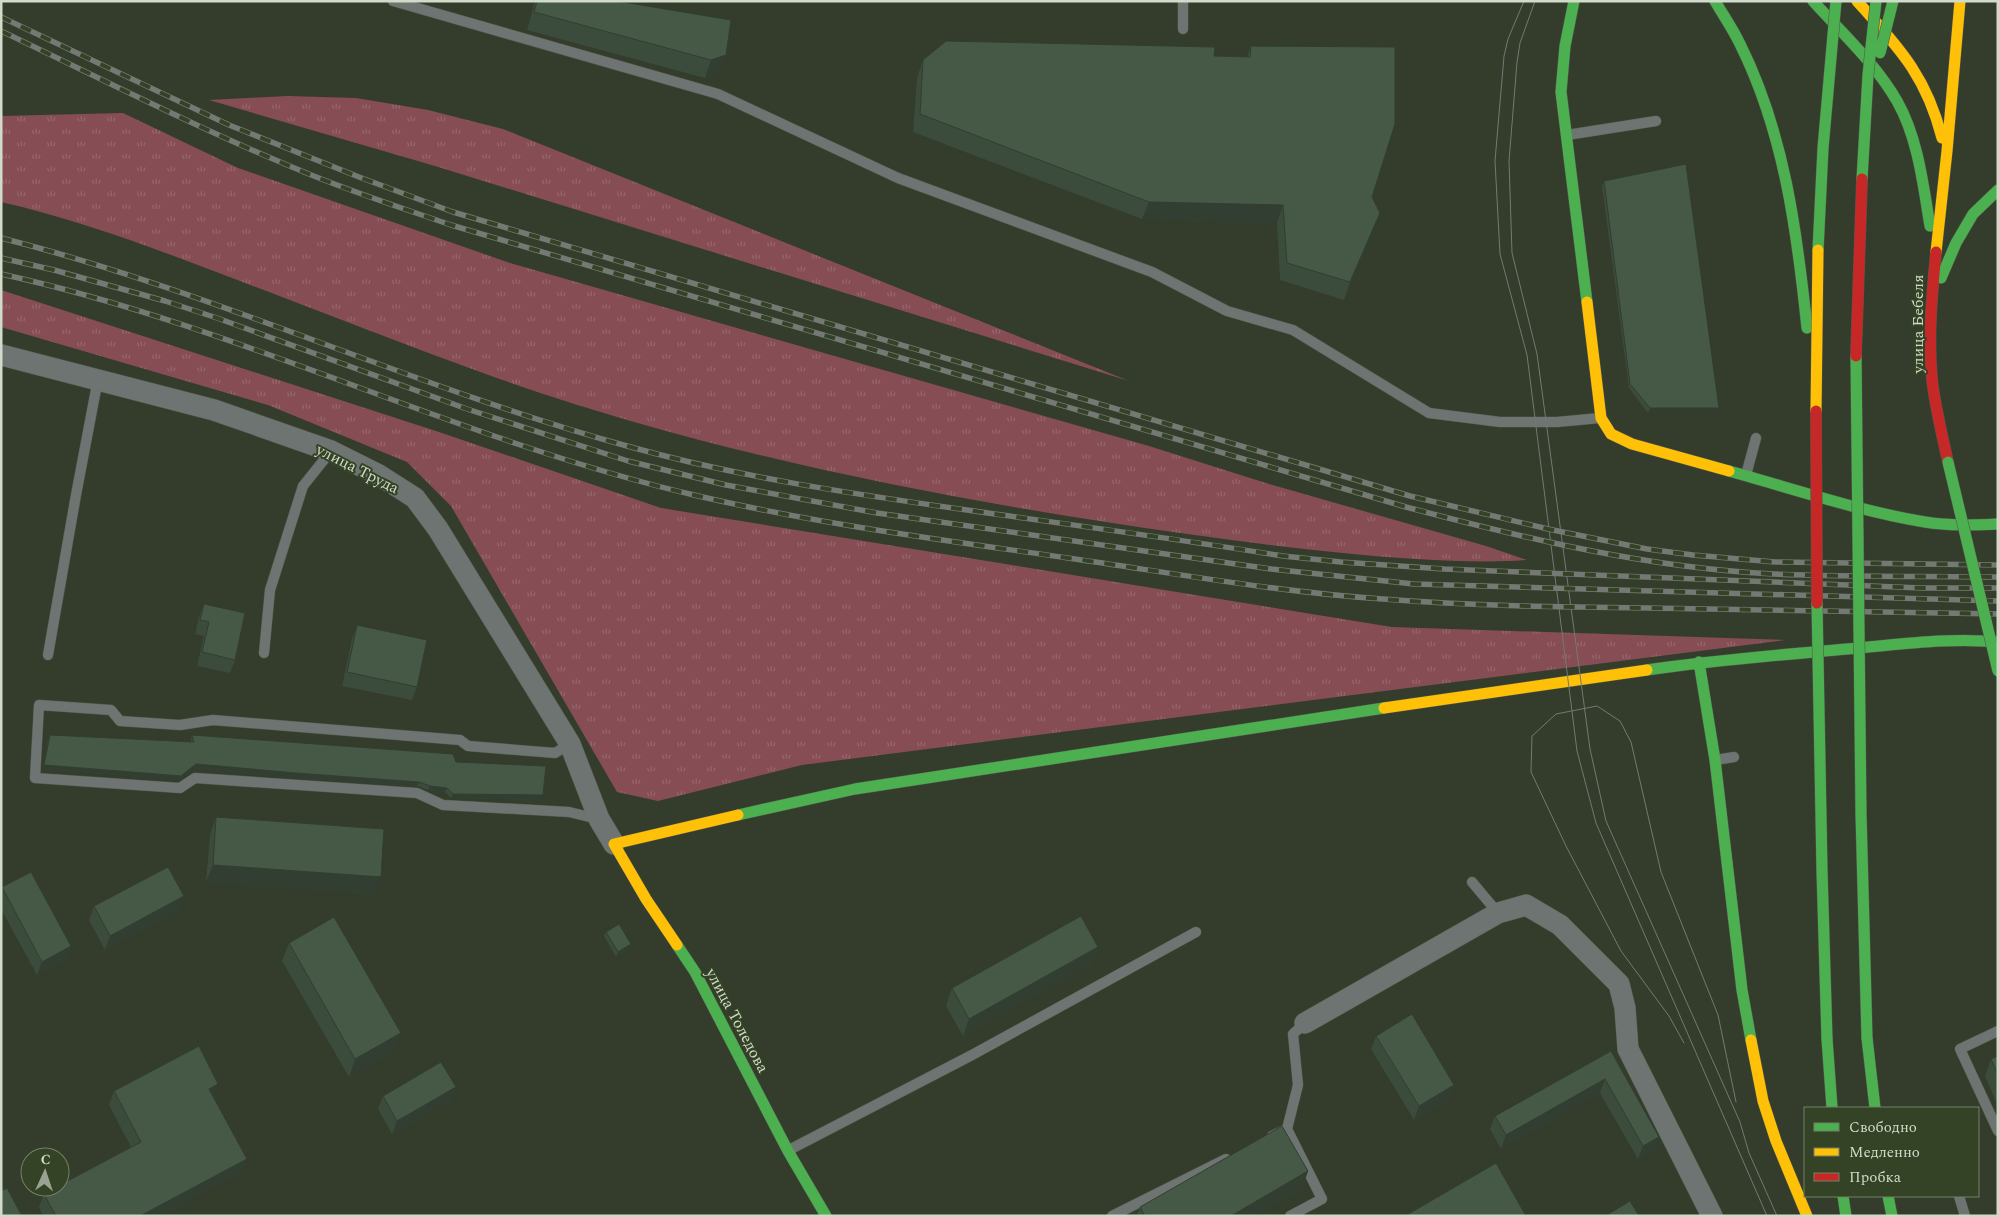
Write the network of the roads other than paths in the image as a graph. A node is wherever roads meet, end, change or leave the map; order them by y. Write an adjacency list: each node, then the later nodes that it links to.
1 (393, 1): 22 (lane)
2 (1183, 1): 11 (lane)
3 (1574, 1): 14 (main road)
4 (1715, 1): 21 (main road, bridge)
5 (1812, 1): 17 (main road)
6 (1836, 1): 21 (main road, bridge)
7 (1857, 1): 15 (main road)
8 (1876, 1): 13 (main road, bridge)
9 (1893, 1): 13 (main road, bridge)
10 (1960, 1): 15 (main road, улица Бебеля)
11 (1183, 29)
12 (1656, 121): 14 (lane)
13 (1864, 133): 43 (main road, bridge)
14 (1566, 136): 22 (main road)
15 (1945, 172): 17 (main road, улица Бебеля)
16 (1998, 190): 18 (main road)
17 (1934, 263): 18 (main road, улица Бебеля)
18 (1931, 326): 31 (main road, улица Бебеля, bridge)
19 (1, 355): 20 (street, улица Труда)
20 (98, 379): 24 (street, улица Труда); 29 (lane)
21 (1814, 408): 42 (main road, bridge)
22 (1601, 418): 25 (main road)
23 (1756, 438): 25 (lane)
24 (331, 451): 28 (lane); 32 (street, улица Труда)
25 (1746, 476): 26 (main road)
26 (1998, 524)
27 (1998, 642): 30 (main road)
28 (264, 653)
29 (48, 655)
30 (1699, 662): 34 (main road); 36 (main road)
31 (1998, 672)
32 (570, 744): 35 (street, улица Труда); 35 (lane)
33 (1734, 757): 34 (lane)
34 (1714, 760): 56 (main road)
35 (599, 819): 36 (street, улица Труда)
36 (614, 844): 47 (main road, улица Толедова)
37 (1472, 882): 38 (lane)
38 (1498, 913): 40 (street); 55 (street)
39 (1196, 932): 47 (lane)
40 (1305, 1023): 44 (lane)
41 (1998, 1031): 45 (lane)
42 (1832, 1107)
43 (1875, 1107)
44 (1287, 1129): 46 (lane); 54 (lane)
45 (1998, 1131)
46 (1261, 1142)
47 (788, 1151): 52 (main road, улица Толедова)
48 (1234, 1155): 53 (lane)
49 (1843, 1197): 57 (main road)
50 (1888, 1197): 58 (main road)
51 (1959, 1197): 59 (lane)
52 (826, 1216)
53 (1112, 1216)
54 (1290, 1216)
55 (1712, 1216)
56 (1807, 1216)
57 (1846, 1216)
58 (1892, 1216)
59 (1965, 1216)

